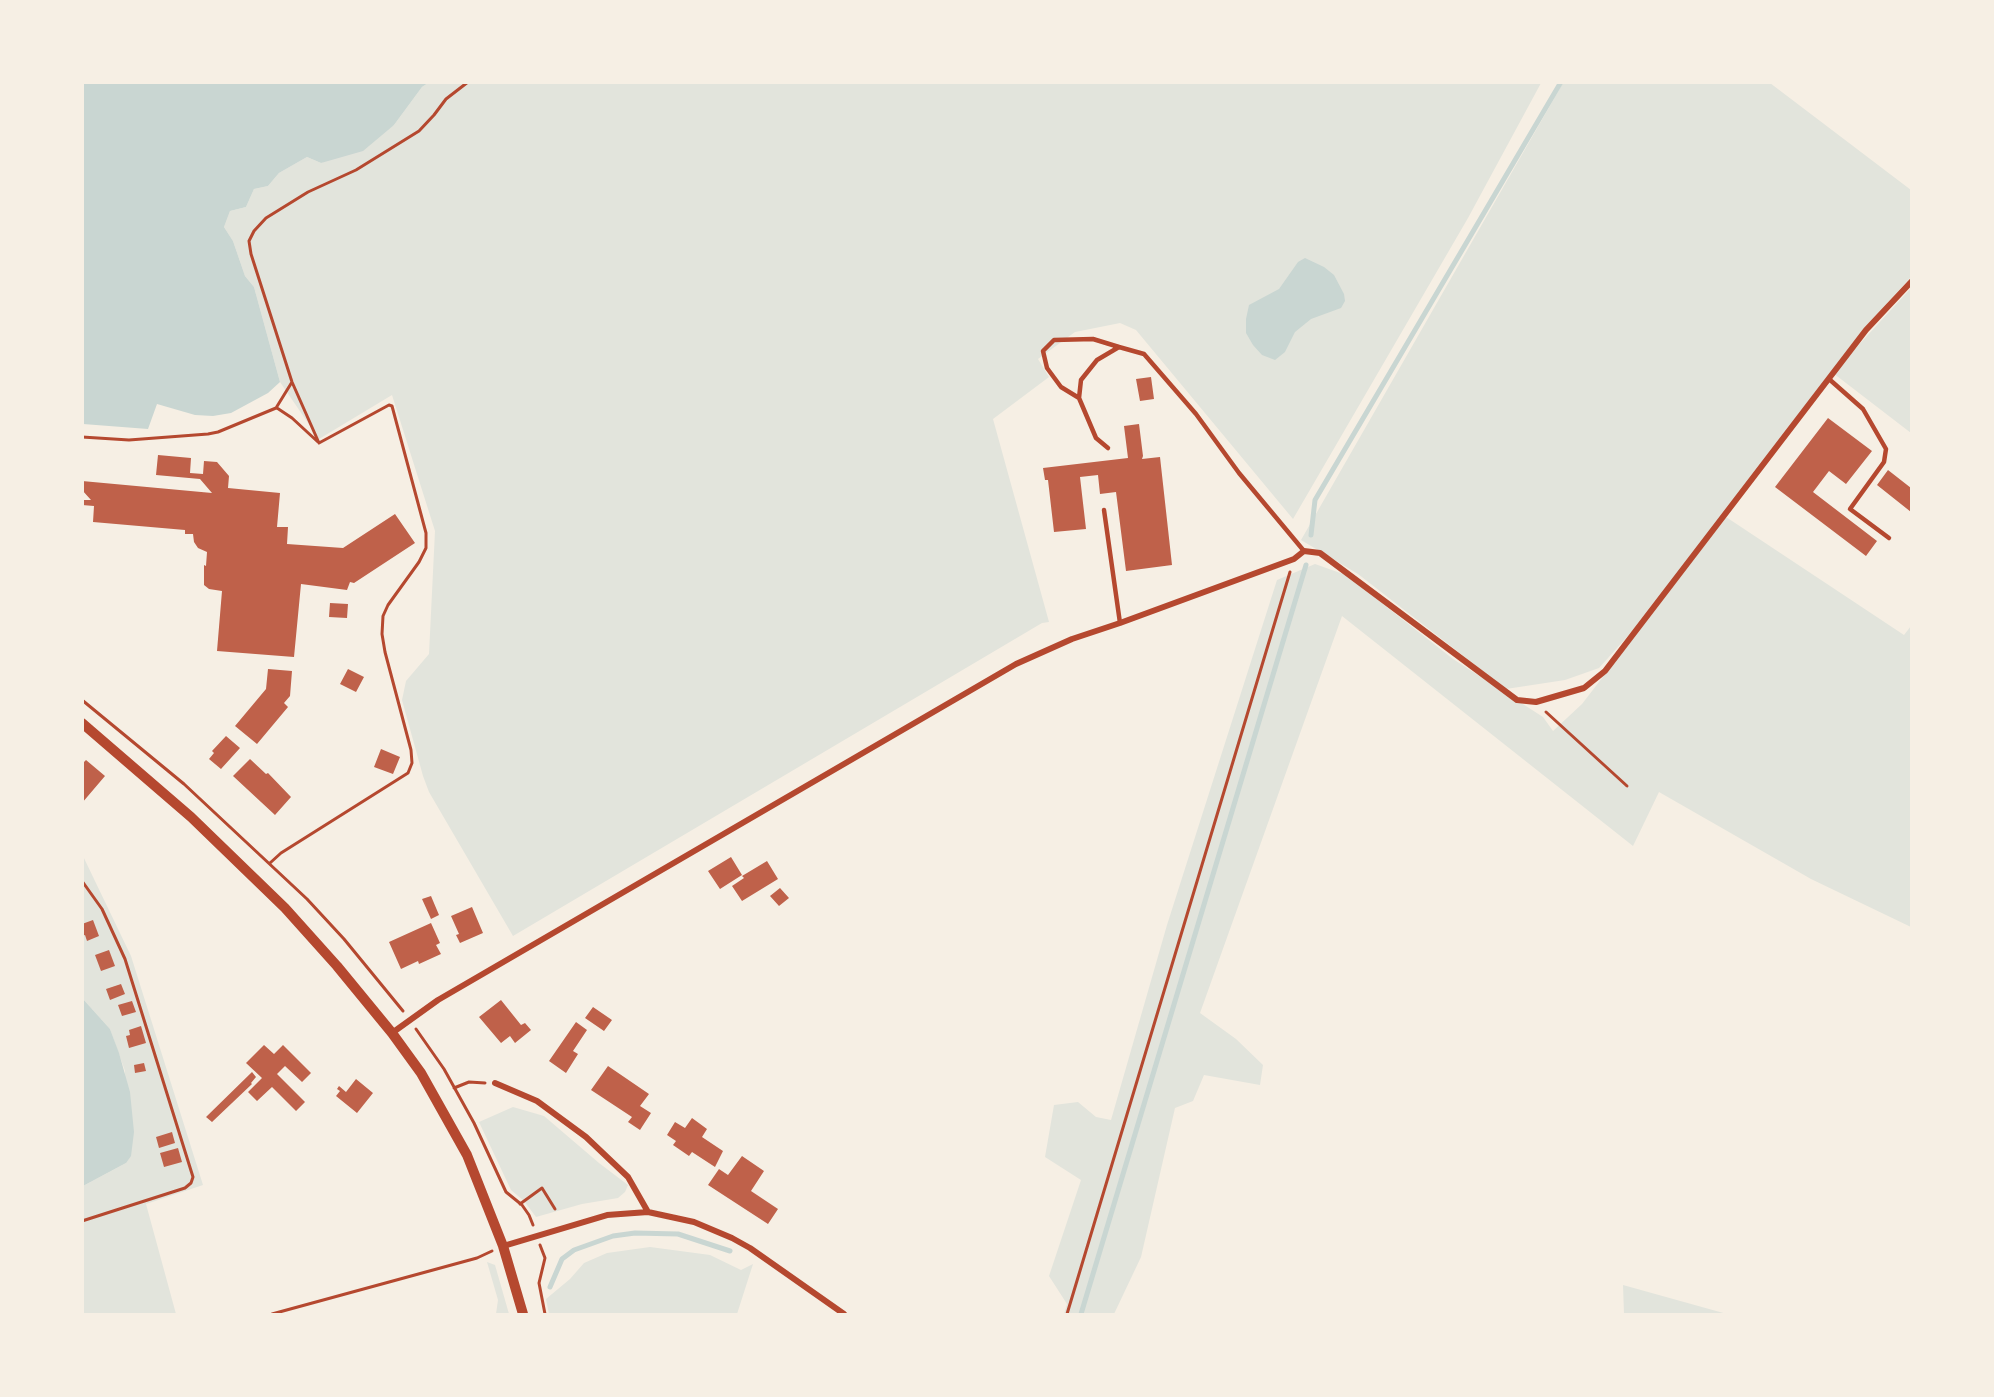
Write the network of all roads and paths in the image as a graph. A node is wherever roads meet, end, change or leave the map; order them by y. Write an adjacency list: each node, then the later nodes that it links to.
1 (468, 82): 5 (path)
2 (1911, 281): 4 (street)
3 (1119, 347): 6 (lane); 6 (lane); 13 (lane)
4 (1828, 379): 12 (lane); 17 (street)
5 (292, 382): 7 (path); 9 (path)
6 (1079, 398): 10 (lane)
7 (276, 408): 8 (path); 9 (path)
8 (82, 437)
9 (319, 443): 20 (path)
10 (1108, 448)
11 (1104, 510): 15 (lane)
12 (1889, 538)
13 (1304, 550): 14 (street); 17 (street)
14 (1294, 559): 15 (street); 36 (path)
15 (1120, 623): 22 (street)
16 (82, 700): 20 (path)
17 (1536, 702): 19 (path)
18 (82, 723): 23 (street)
19 (1627, 786)
20 (270, 863): 22 (path)
21 (82, 881): 29 (path)
22 (409, 1019): 23 (street); 25 (path)
23 (392, 1033): 31 (street)
24 (495, 1083): 25 (path); 28 (street)
25 (454, 1088): 26 (path)
26 (520, 1204): 27 (path); 30 (path)
27 (555, 1209)
28 (648, 1212): 30 (street); 35 (street)
29 (82, 1221)
30 (537, 1235): 31 (street); 34 (path)
31 (502, 1246): 32 (path); 33 (street)
32 (272, 1314)
33 (523, 1314)
34 (545, 1314)
35 (844, 1314)
36 (1067, 1314)

